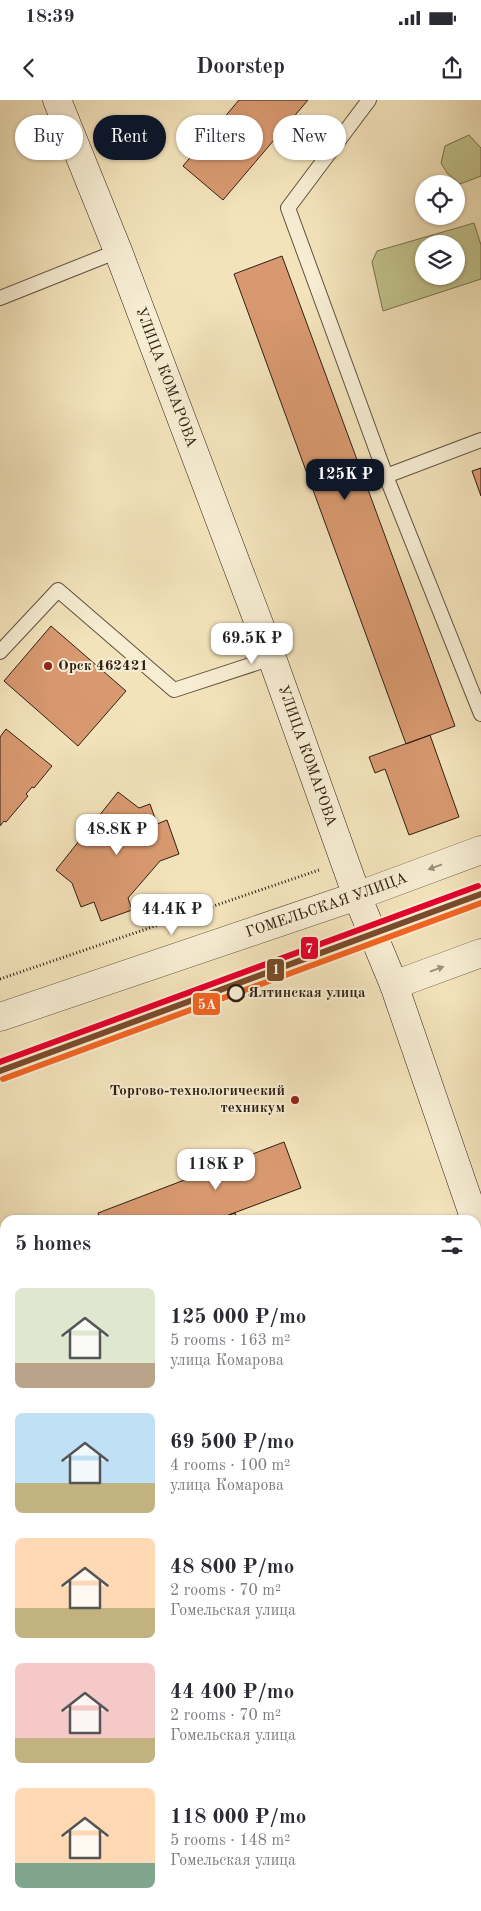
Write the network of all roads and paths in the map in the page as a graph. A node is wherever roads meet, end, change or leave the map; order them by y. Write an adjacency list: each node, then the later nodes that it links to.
1 (57, 100): 3 (main road, УЛИЦА КОМАРОВА)
2 (369, 100): 6 (lane)
3 (118, 252): 4 (lane); 8 (main road, УЛИЦА КОМАРОВА)
4 (0, 298)
5 (481, 440): 6 (lane)
6 (386, 476): 9 (lane)
7 (0, 652): 8 (lane)
8 (272, 658): 11 (main road, УЛИЦА КОМАРОВА)
9 (481, 714)
10 (481, 850): 12 (main road, ГОМЕЛЬСКАЯ УЛИЦА, one-way to 12)
11 (345, 862): 12 (main road, УЛИЦА КОМАРОВА); 14 (path)
12 (357, 896): 15 (main road, УЛИЦА КОМАРОВА); 16 (main road, ГОМЕЛЬСКАЯ УЛИЦА)
13 (481, 953): 15 (main road, one-way to 13)
14 (0, 979)
15 (394, 985): 17 (main road, УЛИЦА КОМАРОВА)
16 (0, 1017)
17 (473, 1215)

